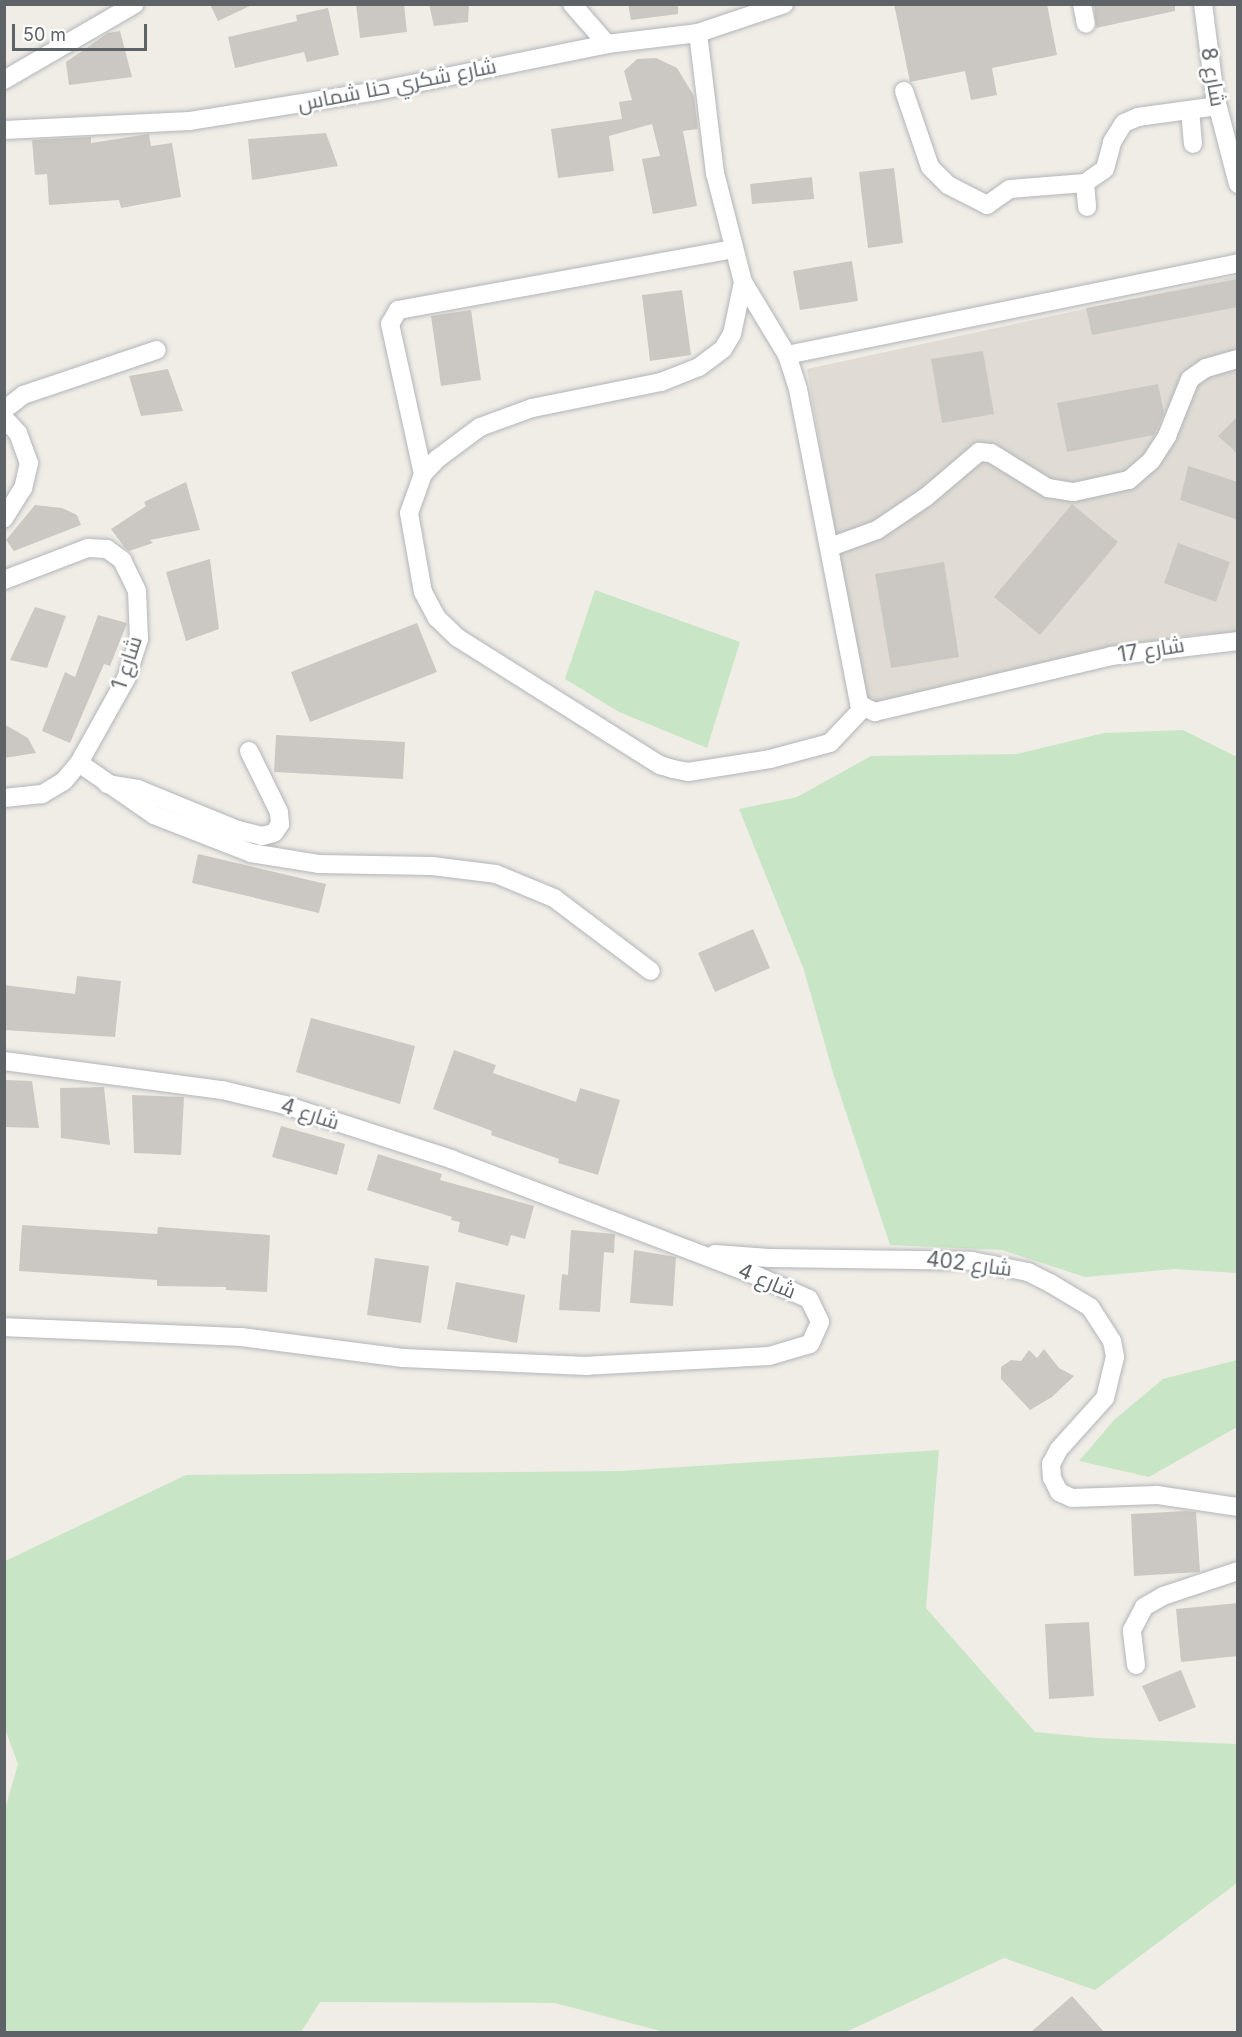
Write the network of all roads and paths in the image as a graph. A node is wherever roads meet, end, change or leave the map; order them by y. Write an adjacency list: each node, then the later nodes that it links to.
1 (135, 4): 9 (street)
2 (572, 4): 8 (street)
3 (784, 4): 7 (street, شارع شكري حنا شماس)
4 (1082, 4): 6 (street)
5 (1203, 4): 11 (street, شارع 8)
6 (1086, 24)
7 (698, 33): 8 (street, شارع شكري حنا شماس); 18 (street)
8 (607, 44): 13 (street, شارع شكري حنا شماس)
9 (4, 80)
10 (904, 91): 15 (street)
11 (1217, 106): 12 (street); 16 (street, شارع 8)
12 (1190, 110): 14 (street); 15 (street)
13 (4, 130)
14 (1194, 144)
15 (1085, 183): 17 (street)
16 (1238, 184)
17 (1087, 207)
18 (734, 249): 20 (street); 26 (street)
19 (1238, 263): 22 (street)
20 (743, 282): 22 (street); 26 (street)
21 (157, 350): 24 (street)
22 (787, 355): 28 (street)
23 (1238, 358): 28 (street)
24 (4, 410)
25 (4, 418): 27 (street)
26 (423, 474): 31 (street)
27 (4, 518)
28 (830, 547): 31 (street)
29 (4, 580): 33 (street, شارع 1)
30 (1238, 641): 31 (street, شارع 17)
31 (863, 708)
32 (249, 751): 34 (street)
33 (79, 763): 34 (street); 35 (street, شارع 1)
34 (103, 784): 36 (street)
35 (4, 798)
36 (651, 971)
37 (4, 1061): 38 (street, شارع 4)
38 (695, 1252): 39 (street, شارع 4); 40 (street, شارع 402)
39 (4, 1327)
40 (1238, 1507)
41 (1238, 1571): 42 (street)
42 (1136, 1665)

